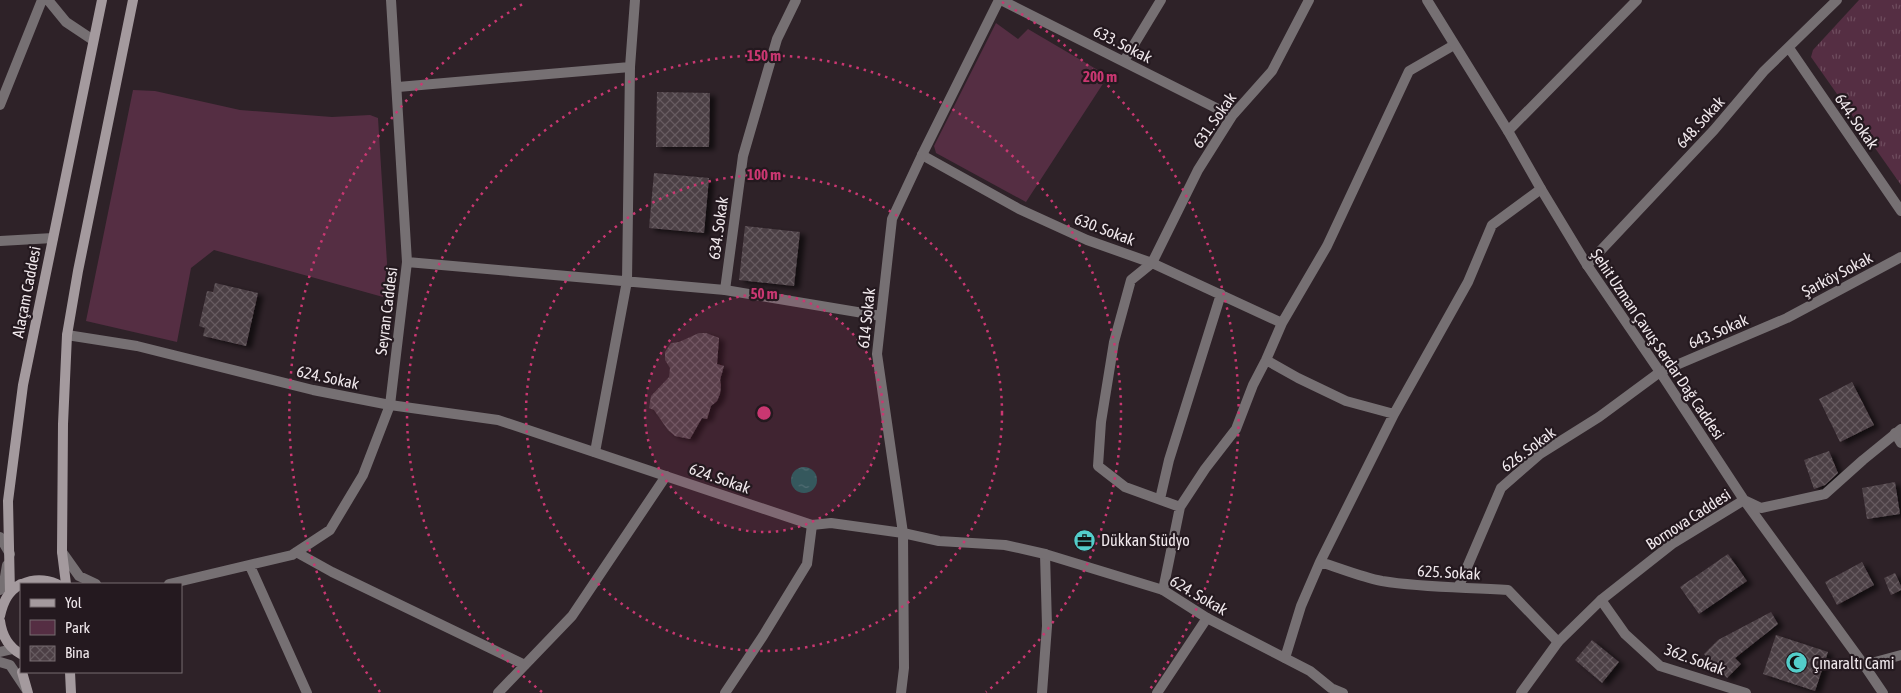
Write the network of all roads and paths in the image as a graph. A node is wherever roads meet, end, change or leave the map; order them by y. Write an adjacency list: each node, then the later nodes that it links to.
1 (42, 0): 20 (street)
2 (48, 0): 14 (street)
3 (102, 0): 14 (main road, Alaçam Caddesi)
4 (133, 0): 38 (main road)
5 (391, 0): 19 (street, Seyran Caddesi)
6 (635, 0): 18 (street)
7 (796, 0): 33 (street, 634. Sokak)
8 (1000, 0): 17 (street, 633. Sokak); 23 (street, 614 Sokak)
9 (1161, 0): 17 (street)
10 (1310, 0): 21 (street, 631. Sokak)
11 (1427, 0): 15 (street, Şehit Uzman Çavuş Serdar Dağ Caddesi)
12 (1637, 0): 22 (street)
13 (1837, 0): 16 (street, 648. Sokak)
14 (93, 40): 26 (main road, Alaçam Caddesi)
15 (1454, 45): 22 (street, Şehit Uzman Çavuş Serdar Dağ Caddesi); 37 (street)
16 (1789, 48): 25 (street, 644. Sokak); 31 (street, 648. Sokak)
17 (1124, 61): 21 (street, 633. Sokak)
18 (630, 67): 19 (street); 32 (street)
19 (398, 87): 29 (street, Seyran Caddesi)
20 (0, 105)
21 (1232, 116): 30 (street, 631. Sokak)
22 (1508, 130): 24 (street, Şehit Uzman Çavuş Serdar Dağ Caddesi)
23 (922, 155): 30 (street, 630. Sokak); 35 (street, 614 Sokak)
24 (1540, 189): 31 (street, Şehit Uzman Çavuş Serdar Dağ Caddesi); 42 (street)
25 (1901, 210)
26 (52, 238): 27 (street); 55 (main road, Alaçam Caddesi)
27 (0, 241)
28 (1901, 257): 36 (street, Şarköy Sokak)
29 (407, 262): 32 (street); 41 (street, Seyran Caddesi)
30 (1152, 263): 34 (street, 630. Sokak); 47 (street)
31 (1587, 265): 40 (street, Şehit Uzman Çavuş Serdar Dağ Caddesi)
32 (627, 282): 33 (street); 45 (street)
33 (724, 290): 35 (street)
34 (1221, 294): 37 (street, 630. Sokak); 47 (street)
35 (881, 316): 51 (street, 614 Sokak)
36 (1787, 318): 40 (street, 643. Sokak)
37 (1282, 323): 39 (street)
38 (67, 335): 41 (street, 624. Sokak); 53 (main road)
39 (1266, 360): 42 (street); 49 (street)
40 (1660, 372): 48 (street, Şehit Uzman Çavuş Serdar Dağ Caddesi); 65 (street, 626. Sokak)
41 (390, 405): 45 (street, 624. Sokak); 54 (street, Seyran Caddesi)
42 (1394, 414): 57 (street)
43 (1898, 431): 44 (street); 48 (street, Bornova Caddesi)
44 (1901, 443)
45 (595, 452): 46 (street, 624. Sokak)
46 (666, 476): 50 (street, 624. Sokak); 78 (street)
47 (1160, 499): 49 (street)
48 (1744, 500): 68 (street, Bornova Caddesi); 79 (street, Şehit Uzman Çavuş Serdar Dağ Caddesi)
49 (1180, 507): 66 (street)
50 (812, 525): 51 (street, 624. Sokak); 87 (street)
51 (903, 533): 56 (street, 624. Sokak); 88 (street, 614 Sokak)
52 (0, 538): 55 (street)
53 (62, 552): 61 (main road); 62 (street)
54 (296, 552): 58 (street, Seyran Caddesi); 78 (street)
55 (10, 554): 67 (main road, Alaçam Caddesi)
56 (1045, 554): 66 (street, 624. Sokak); 89 (street)
57 (1320, 562): 65 (street, 625. Sokak); 76 (street)
58 (250, 566): 63 (street, Seyran Caddesi); 85 (street)
59 (24, 583): 60 (main road)
60 (54, 583)
61 (66, 583)
62 (94, 583)
63 (174, 583)
64 (20, 584): 67 (main road)
65 (1459, 586): 72 (street, 625. Sokak)
66 (1163, 590): 70 (street, 624. Sokak)
67 (5, 592): 69 (main road)
68 (1600, 600): 72 (street, Bornova Caddesi); 93 (street, 362. Sokak)
69 (1, 610)
70 (1207, 618): 76 (street, 624. Sokak); 90 (street)
71 (0, 621): 73 (main road)
72 (1558, 642): 92 (street, Bornova Caddesi)
73 (17, 651): 74 (street)
74 (0, 652)
75 (1901, 655): 79 (street)
76 (1285, 658): 82 (street, 624. Sokak)
77 (0, 662): 83 (street)
78 (525, 665): 86 (street)
79 (1864, 665): 94 (street, Şehit Uzman Çavuş Serdar Dağ Caddesi)
80 (23, 673): 83 (main road)
81 (70, 674): 84 (main road)
82 (1329, 690): 91 (street, 624. Sokak)
83 (28, 693)
84 (71, 693)
85 (307, 693)
86 (498, 693)
87 (725, 693)
88 (901, 693)
89 (1042, 693)
90 (1158, 693)
91 (1343, 693)
92 (1521, 693)
93 (1746, 693)
94 (1883, 693)

